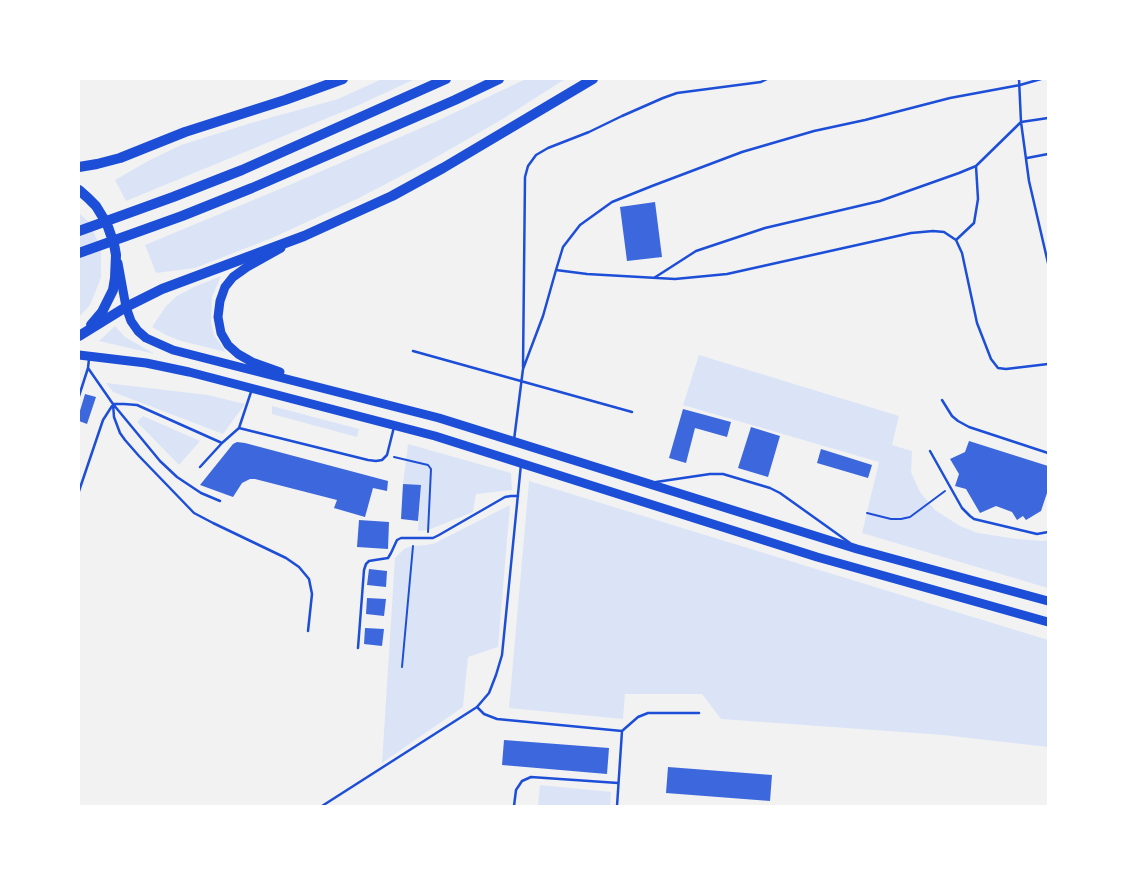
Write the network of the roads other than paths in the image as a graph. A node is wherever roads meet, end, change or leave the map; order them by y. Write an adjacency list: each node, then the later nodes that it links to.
1 (343, 79): 13 (highway)
2 (446, 79): 16 (highway)
3 (499, 79): 20 (highway)
4 (593, 79): 17 (highway)
5 (767, 79): 31 (lane)
6 (1020, 79): 8 (lane)
7 (1041, 79): 8 (lane)
8 (1020, 85): 10 (lane); 22 (lane)
9 (1048, 118): 10 (lane)
10 (1021, 122): 12 (lane); 14 (lane)
11 (1048, 154): 12 (lane)
12 (1027, 158): 21 (lane)
13 (79, 166)
14 (976, 166): 18 (lane); 23 (lane)
15 (79, 190): 19 (highway)
16 (79, 231)
17 (304, 236): 24 (highway); 34 (highway)
18 (956, 240): 23 (lane); 29 (lane)
19 (114, 244): 24 (highway); 25 (highway)
20 (79, 253)
21 (1048, 263)
22 (556, 270): 23 (lane); 31 (lane)
23 (654, 278)
24 (126, 307): 25 (highway); 34 (highway)
25 (79, 336)
26 (413, 351): 32 (lane)
27 (79, 355): 28 (highway)
28 (89, 356): 30 (lane); 33 (highway)
29 (1048, 364)
30 (88, 368): 35 (lane); 37 (lane)
31 (523, 369): 32 (lane)
32 (522, 381): 38 (lane); 41 (lane)
33 (252, 388): 39 (highway); 40 (lane)
34 (327, 389): 41 (highway)
35 (79, 396)
36 (942, 400): 44 (lane)
37 (113, 404): 42 (lane); 48 (lane); 50 (lane); 55 (lane)
38 (632, 412)
39 (395, 425): 40 (lane); 45 (highway)
40 (239, 428): 42 (lane)
41 (514, 441): 47 (highway)
42 (222, 443): 46 (lane)
43 (930, 451): 51 (lane)
44 (1048, 453)
45 (521, 463): 49 (lane); 54 (highway)
46 (200, 467)
47 (646, 483): 52 (highway); 52 (lane)
48 (79, 492)
49 (518, 496): 56 (lane); 57 (lane)
50 (220, 502)
51 (1048, 532)
52 (857, 548): 53 (highway)
53 (1048, 601)
54 (1048, 622)
55 (308, 631)
56 (358, 648)
57 (477, 707): 59 (lane); 61 (lane)
58 (699, 713): 59 (lane)
59 (622, 731): 60 (lane)
60 (618, 783): 62 (lane); 63 (lane)
61 (322, 806)
62 (514, 806)
63 (617, 806)

